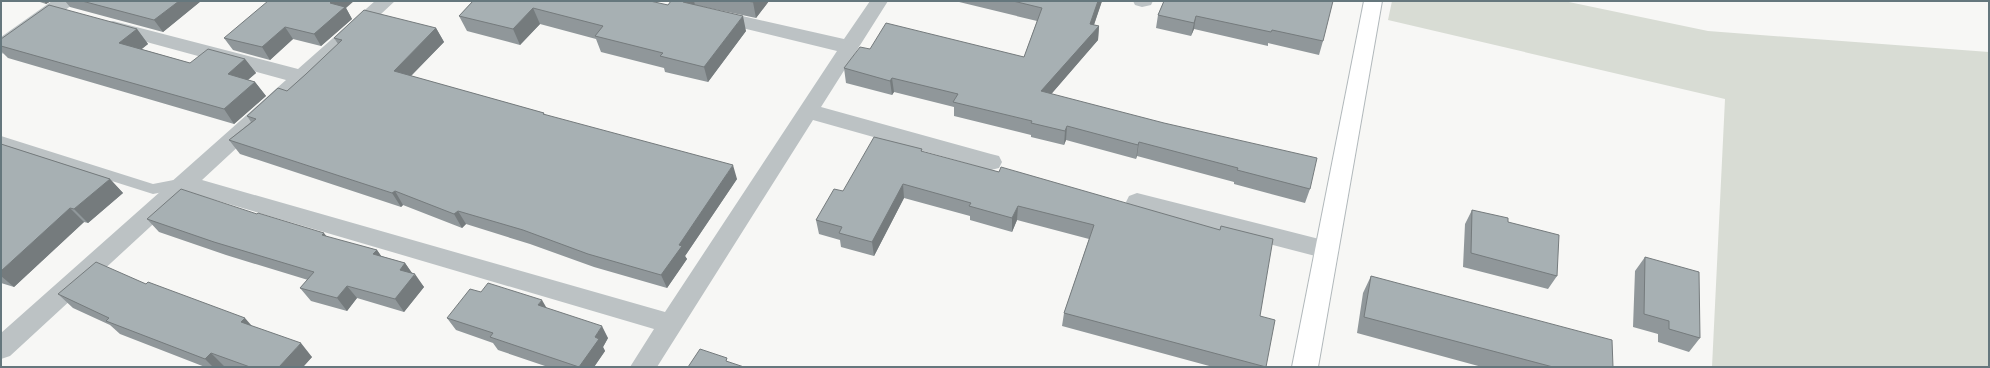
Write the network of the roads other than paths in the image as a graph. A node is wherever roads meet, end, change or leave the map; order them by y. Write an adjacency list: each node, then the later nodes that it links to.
1 (386, 1): 9 (street)
2 (879, 1): 8 (street)
3 (1373, 1): 15 (street)
4 (64, 9): 7 (street)
5 (695, 12): 8 (street)
6 (97, 22): 9 (street)
7 (1, 47)
8 (850, 47): 10 (street)
9 (301, 78): 13 (street)
10 (809, 111): 12 (street); 16 (street)
11 (1, 141): 13 (lane)
12 (991, 162)
13 (184, 183): 16 (street); 17 (street)
14 (1137, 202): 15 (street)
15 (1326, 250): 19 (street)
16 (672, 324): 18 (street)
17 (1, 348)
18 (643, 367)
19 (1305, 367)

